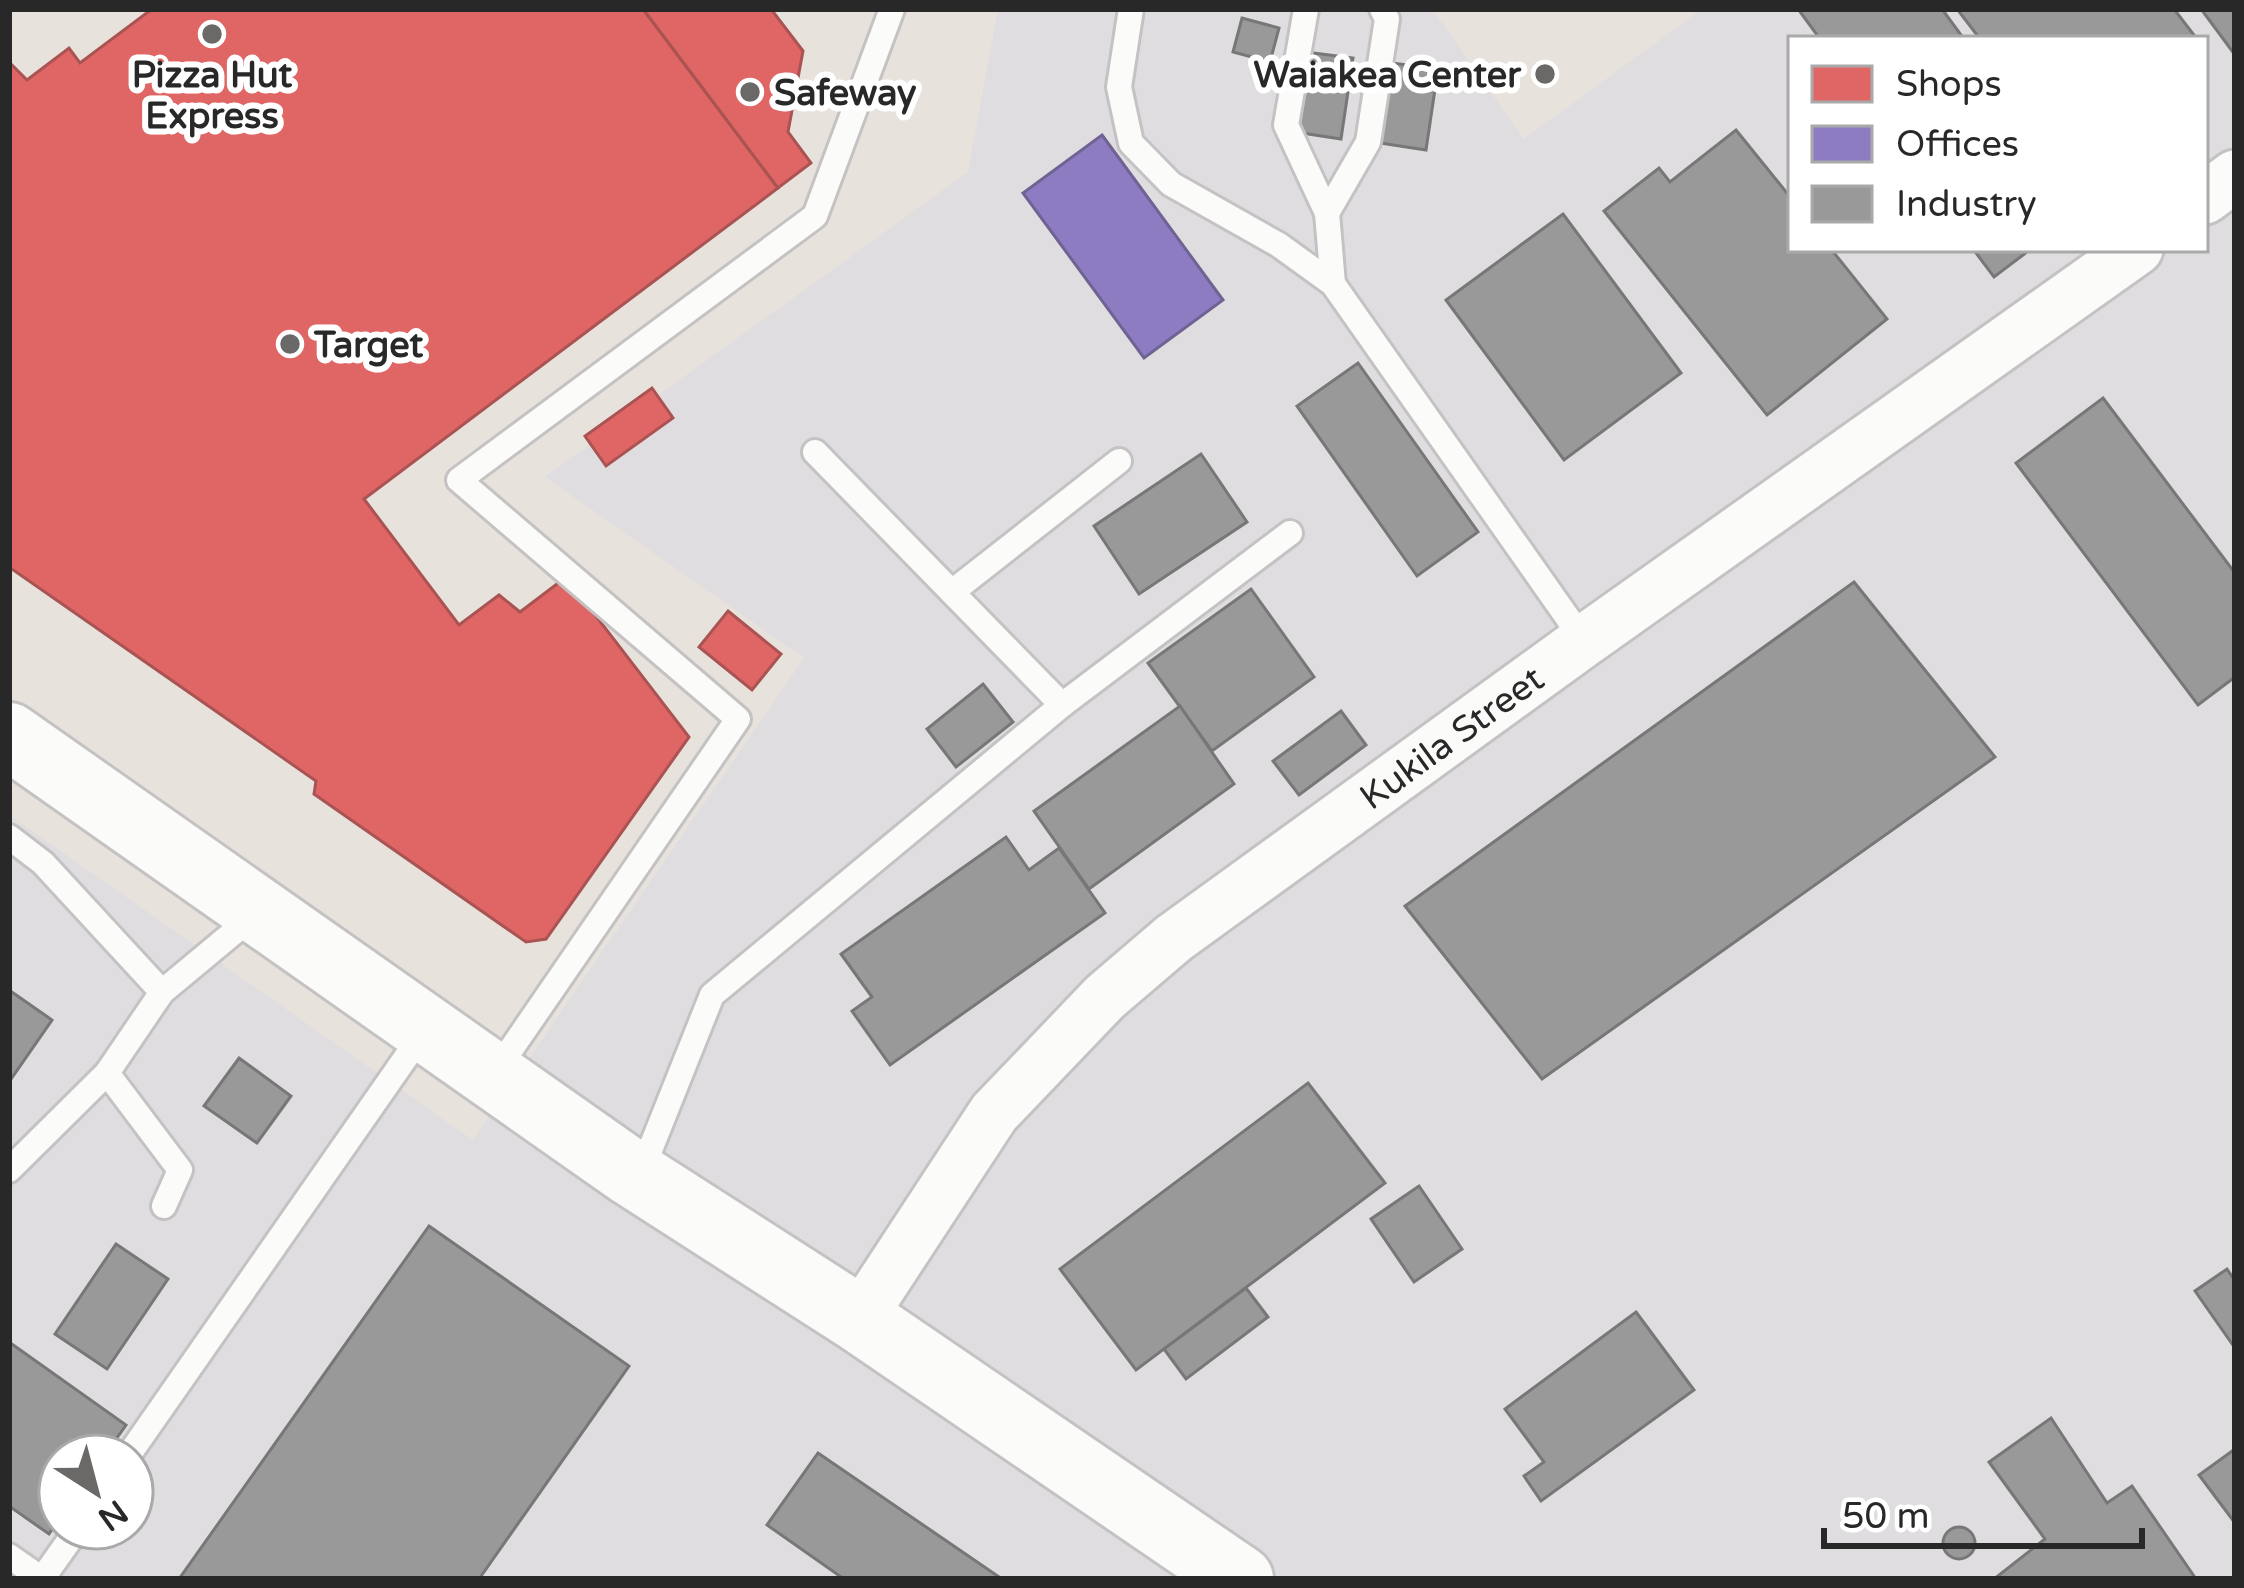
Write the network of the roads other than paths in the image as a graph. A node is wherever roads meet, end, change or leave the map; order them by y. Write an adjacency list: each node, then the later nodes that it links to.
1 (892, 9): 22 (lane)
2 (1131, 9): 9 (lane)
3 (1306, 9): 7 (lane)
4 (1382, 9): 7 (lane)
5 (2235, 176): 6 (street)
6 (2208, 196)
7 (1327, 213): 9 (lane)
8 (2133, 252): 14 (street, Kukila Street)
9 (1333, 284): 14 (lane)
10 (815, 452): 13 (lane)
11 (1119, 461): 13 (lane)
12 (1290, 533): 15 (lane)
13 (952, 592): 15 (lane)
14 (1584, 641): 26 (street, Kukila Street)
15 (1062, 705): 24 (lane)
16 (9, 736): 18 (street)
17 (9, 838): 19 (lane)
18 (258, 911): 19 (lane); 20 (street)
19 (162, 992): 21 (lane)
20 (427, 1028): 22 (street); 27 (lane)
21 (106, 1073): 23 (lane); 25 (lane)
22 (493, 1075): 24 (street)
23 (9, 1170)
24 (639, 1177): 26 (street)
25 (164, 1206)
26 (859, 1319): 31 (street)
27 (145, 1432)
28 (61, 1552): 30 (lane)
29 (9, 1556): 30 (lane)
30 (42, 1579)
31 (1240, 1579)

